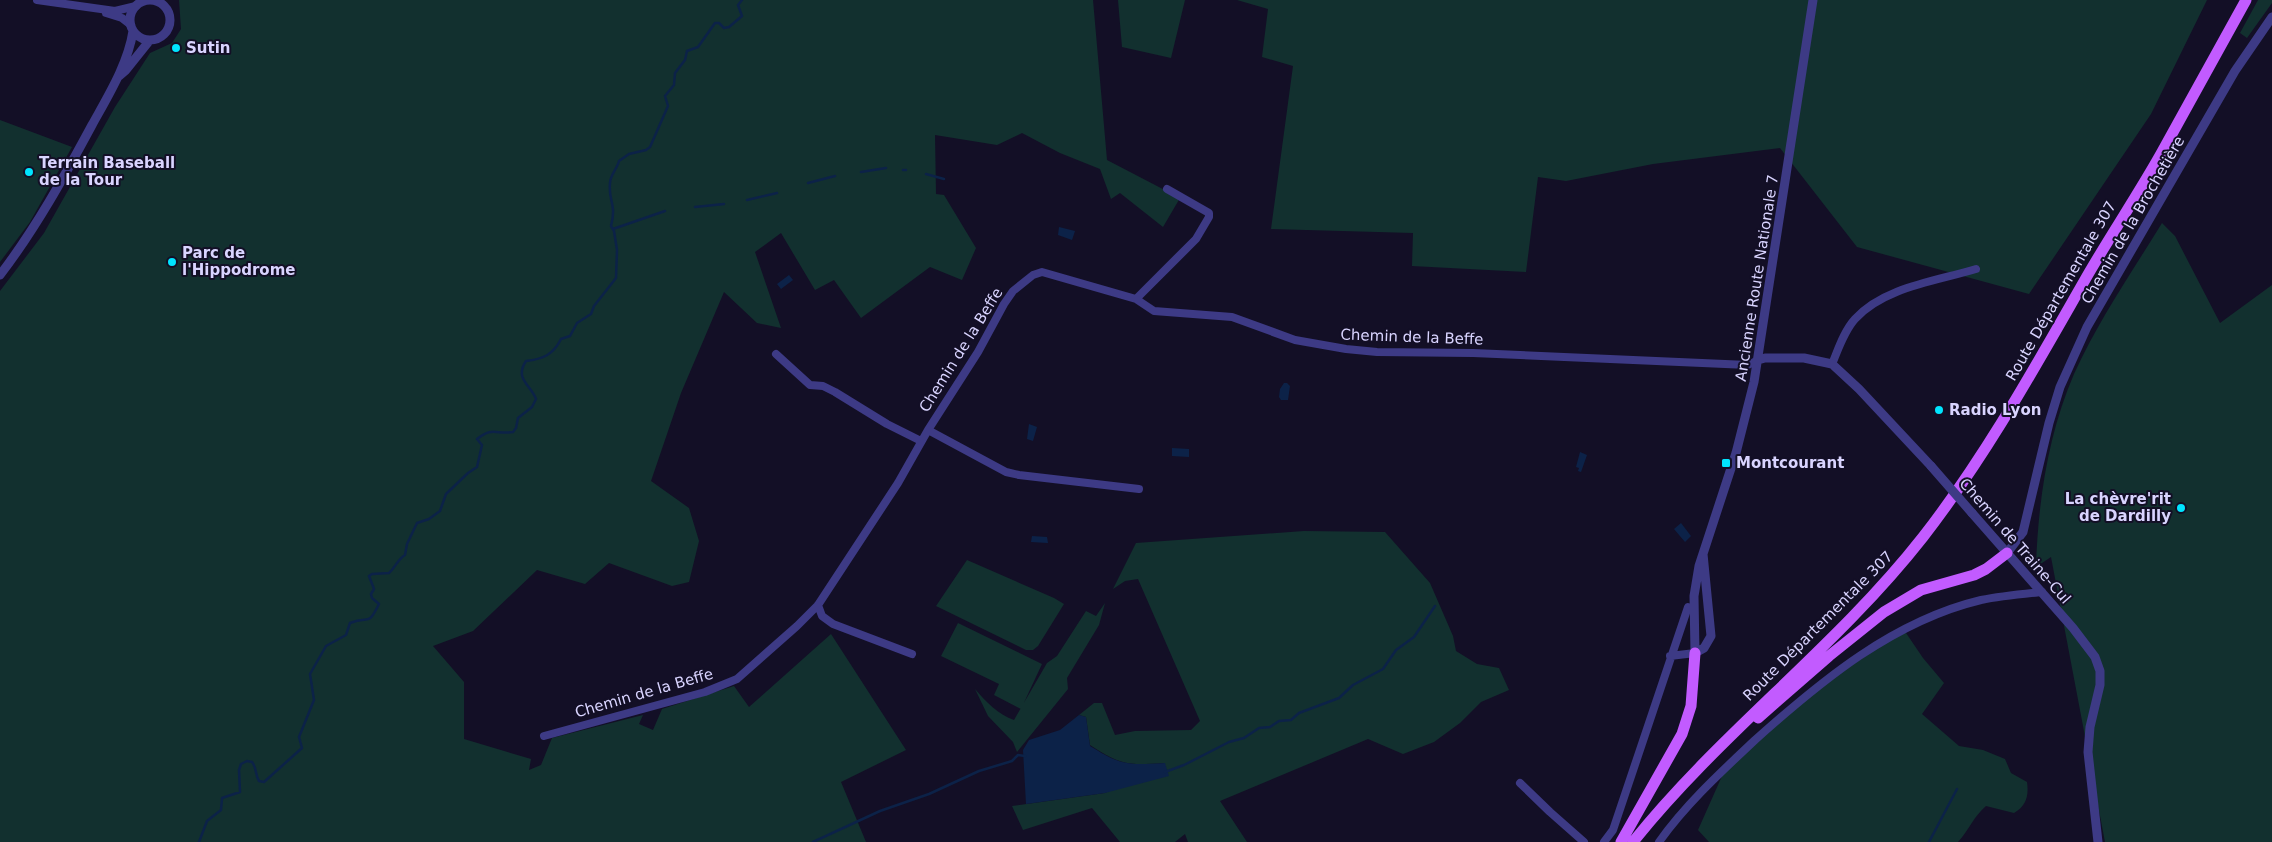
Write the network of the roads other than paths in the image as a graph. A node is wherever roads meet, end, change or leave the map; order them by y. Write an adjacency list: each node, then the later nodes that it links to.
1 (37, 0): 7 (street)
2 (146, 0): 5 (street); 6 (street)
3 (1813, 0): 17 (street, Ancienne Route Nationale 7)
4 (2246, 0): 32 (main road, Route Départementale 307)
5 (167, 4): 10 (street)
6 (136, 6): 7 (street); 9 (street)
7 (87, 8): 9 (street)
8 (2272, 16): 22 (street, Chemin de la Brochetière)
9 (132, 28): 10 (street); 11 (street)
10 (150, 40): 11 (street)
11 (119, 76): 14 (street)
12 (1167, 189): 15 (street)
13 (1976, 270): 18 (street)
14 (0, 275)
15 (1136, 299): 17 (street, Chemin de la Beffe); 19 (street, Chemin de la Beffe)
16 (776, 354): 20 (street)
17 (1758, 360): 18 (street); 23 (street, Ancienne Route Nationale 7)
18 (1832, 364): 22 (street, Chemin de Traine-Cul, bridge)
19 (928, 430): 20 (street, Chemin de la Beffe); 21 (street)
20 (921, 441): 25 (street, Chemin de la Beffe)
21 (1139, 489)
22 (2007, 553): 24 (street, Chemin de Traine-Cul); 32 (main road)
23 (1703, 554): 27 (street, Ancienne Route Nationale 7); 27 (street, Ancienne Route Nationale 7)
24 (2042, 592): 37 (street); 38 (street, Chemin de Traine-Cul)
25 (818, 605): 28 (street); 30 (street, Chemin de la Beffe)
26 (1688, 607): 29 (street)
27 (1695, 652): 29 (street); 35 (main road)
28 (912, 654)
29 (1670, 656): 34 (street)
30 (544, 736)
31 (1520, 783): 33 (street)
32 (1676, 790): 36 (main road, Route Départementale 307)
33 (1584, 842)
34 (1604, 842)
35 (1621, 842)
36 (1633, 842)
37 (1659, 842)
38 (2098, 842)

